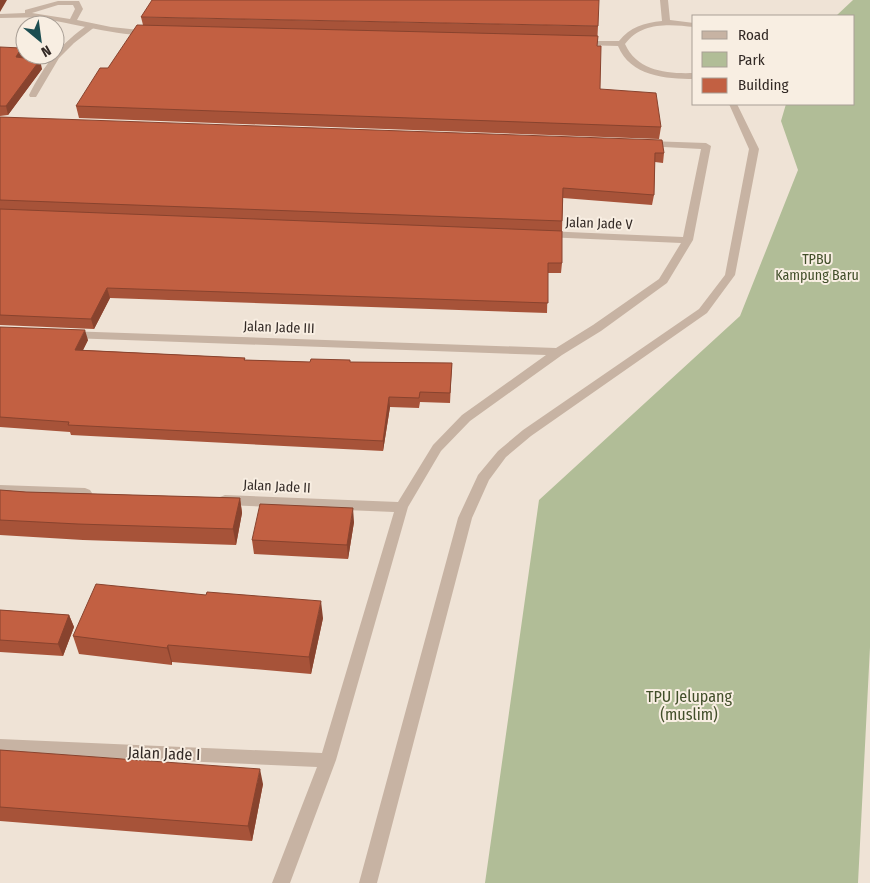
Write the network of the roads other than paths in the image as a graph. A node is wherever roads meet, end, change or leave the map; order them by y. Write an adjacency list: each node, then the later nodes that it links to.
1 (664, 0): 5 (street)
2 (22, 14): 3 (street); 4 (street); 4 (street)
3 (0, 16)
4 (72, 20): 7 (street)
5 (666, 23): 6 (street); 10 (street)
6 (692, 25)
7 (92, 26): 8 (street); 12 (street)
8 (155, 34)
9 (571, 43): 10 (street)
10 (621, 44): 11 (street)
11 (692, 76)
12 (33, 95)
13 (733, 105): 26 (street)
14 (636, 144): 16 (street)
15 (538, 234): 16 (street, Jalan Jade V)
16 (688, 240): 18 (street)
17 (60, 333): 18 (street, Jalan Jade III)
18 (558, 352): 22 (street)
19 (0, 490): 20 (street)
20 (98, 494)
21 (216, 499): 22 (street, Jalan Jade II)
22 (402, 507): 24 (street)
23 (0, 746): 24 (street, Jalan Jade I)
24 (328, 760): 25 (street)
25 (281, 883)
26 (368, 883)

